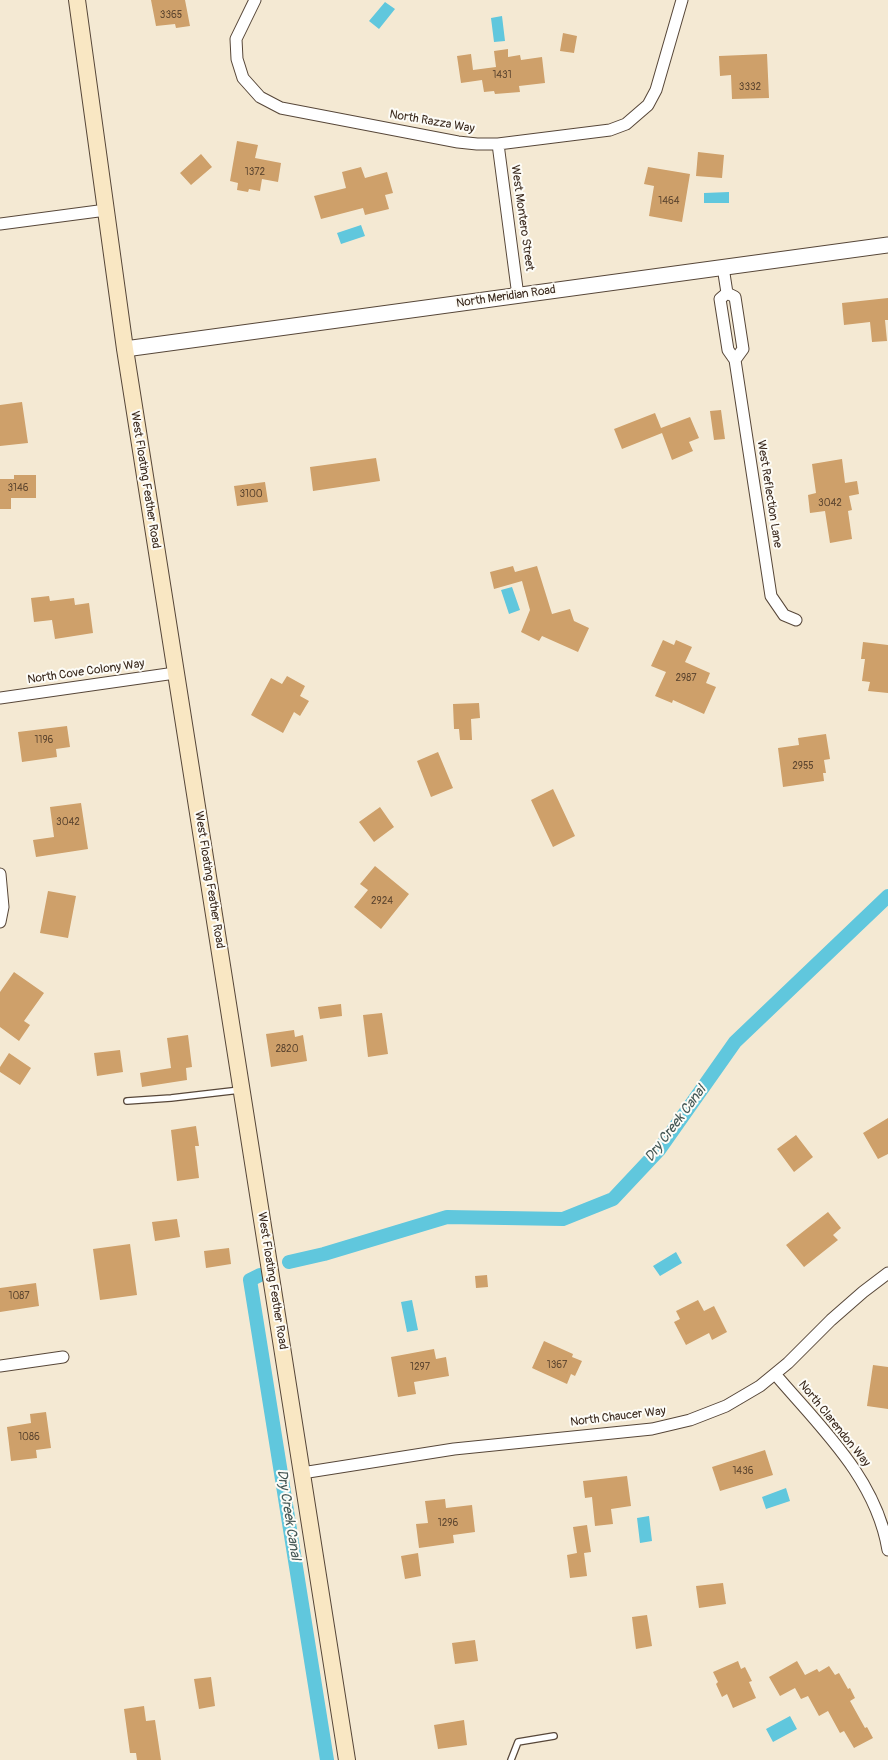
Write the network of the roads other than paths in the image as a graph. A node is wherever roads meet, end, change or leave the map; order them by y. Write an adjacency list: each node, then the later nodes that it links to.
1 (77, 0): 5 (main road, West Floating Feather Road)
2 (255, 0): 4 (street, North Razza Way)
3 (682, 0): 4 (street, North Razza Way)
4 (498, 144): 9 (street, West Montero Street)
5 (106, 210): 6 (street); 10 (main road, West Floating Feather Road)
6 (0, 224)
7 (888, 246): 8 (street, North Meridian Road)
8 (723, 267): 9 (street, North Meridian Road); 11 (street, West Reflection Lane)
9 (518, 296): 10 (street, North Meridian Road)
10 (125, 349): 12 (main road, West Floating Feather Road)
11 (796, 620)
12 (175, 673): 13 (street, North Cove Colony Way); 16 (main road, West Floating Feather Road)
13 (0, 698)
14 (0, 874): 15 (street)
15 (0, 922)
16 (242, 1090): 17 (lane); 22 (main road, West Floating Feather Road)
17 (126, 1101)
18 (888, 1273): 21 (street, North Chaucer Way)
19 (63, 1357): 20 (street)
20 (0, 1366)
21 (775, 1374): 22 (street, North Chaucer Way); 23 (street, North Clarendon Way)
22 (302, 1473): 25 (main road, West Floating Feather Road)
23 (888, 1550)
24 (554, 1736): 26 (lane)
25 (347, 1760)
26 (511, 1760)

